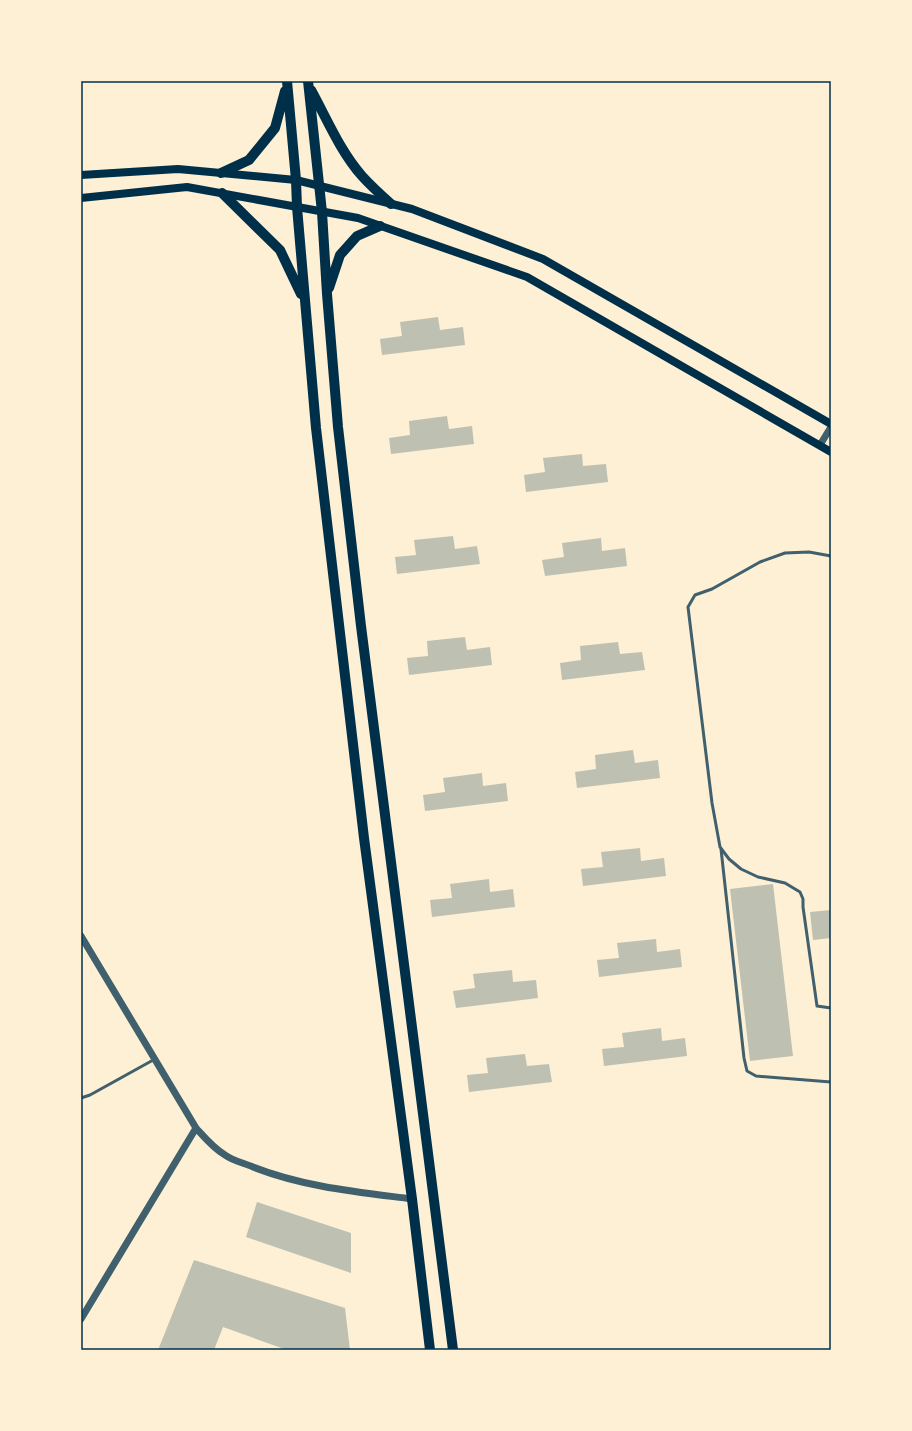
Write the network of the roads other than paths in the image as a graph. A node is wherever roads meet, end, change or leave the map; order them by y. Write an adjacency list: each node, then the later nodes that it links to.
1 (287, 82): 3 (main road); 5 (main road)
2 (308, 83): 6 (main road); 9 (main road)
3 (221, 173): 4 (main road); 5 (main road)
4 (81, 175)
5 (296, 180): 6 (main road); 10 (main road)
6 (319, 185): 9 (main road); 11 (main road)
7 (222, 193): 8 (main road); 10 (main road); 14 (main road)
8 (81, 198)
9 (391, 204): 15 (main road)
10 (297, 207): 11 (main road); 14 (main road)
11 (322, 212): 12 (main road); 13 (main road)
12 (380, 226): 13 (main road); 16 (main road)
13 (327, 294): 29 (main road)
14 (304, 300): 26 (main road)
15 (831, 425): 16 (street)
16 (820, 446): 17 (main road)
17 (831, 452)
18 (831, 556): 19 (lane)
19 (720, 847): 21 (lane); 23 (lane)
20 (81, 936): 22 (street)
21 (831, 1008)
22 (155, 1059): 24 (lane); 25 (street)
23 (831, 1082)
24 (81, 1098)
25 (196, 1128): 26 (street); 27 (street)
26 (412, 1199): 28 (main road)
27 (81, 1319)
28 (430, 1350)
29 (453, 1350)

